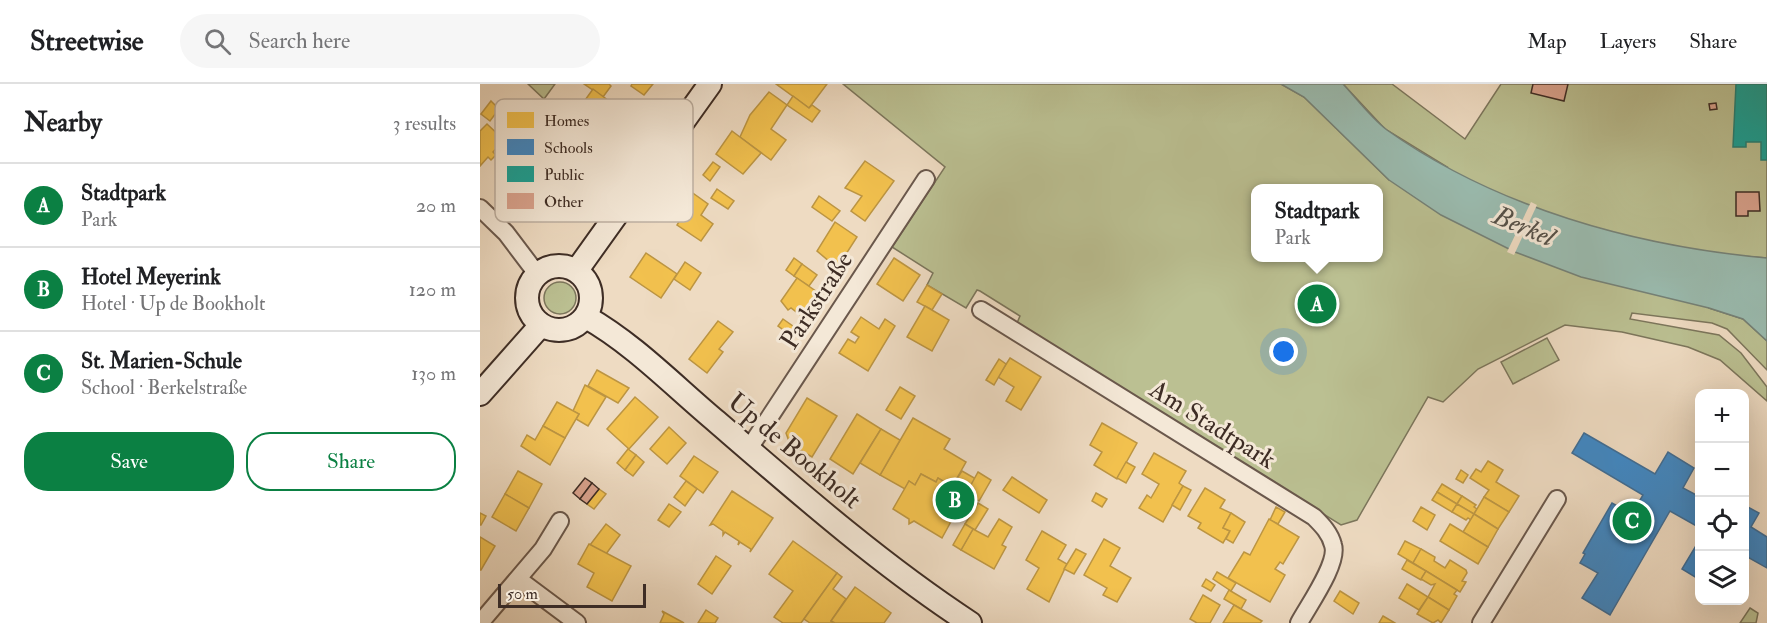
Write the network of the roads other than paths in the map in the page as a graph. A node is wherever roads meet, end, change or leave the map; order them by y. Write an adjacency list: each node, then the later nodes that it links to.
1 (710, 84): 2 (street)
2 (693, 108)
3 (926, 179): 12 (street, Parkstraße)
4 (480, 208): 7 (street)
5 (611, 222): 6 (street)
6 (576, 270): 7 (street); 9 (street)
7 (537, 274): 10 (street)
8 (981, 310): 19 (street, Am Stadtpark)
9 (586, 317): 10 (street); 12 (street, Up de Bookholt)
10 (541, 325): 11 (street)
11 (480, 394)
12 (748, 450): 18 (street, Up de Bookholt)
13 (1557, 499): 20 (street)
14 (560, 521): 15 (street)
15 (518, 579): 16 (street); 17 (street)
16 (480, 623)
17 (577, 623)
18 (970, 623)
19 (1299, 623)
20 (1481, 623)

